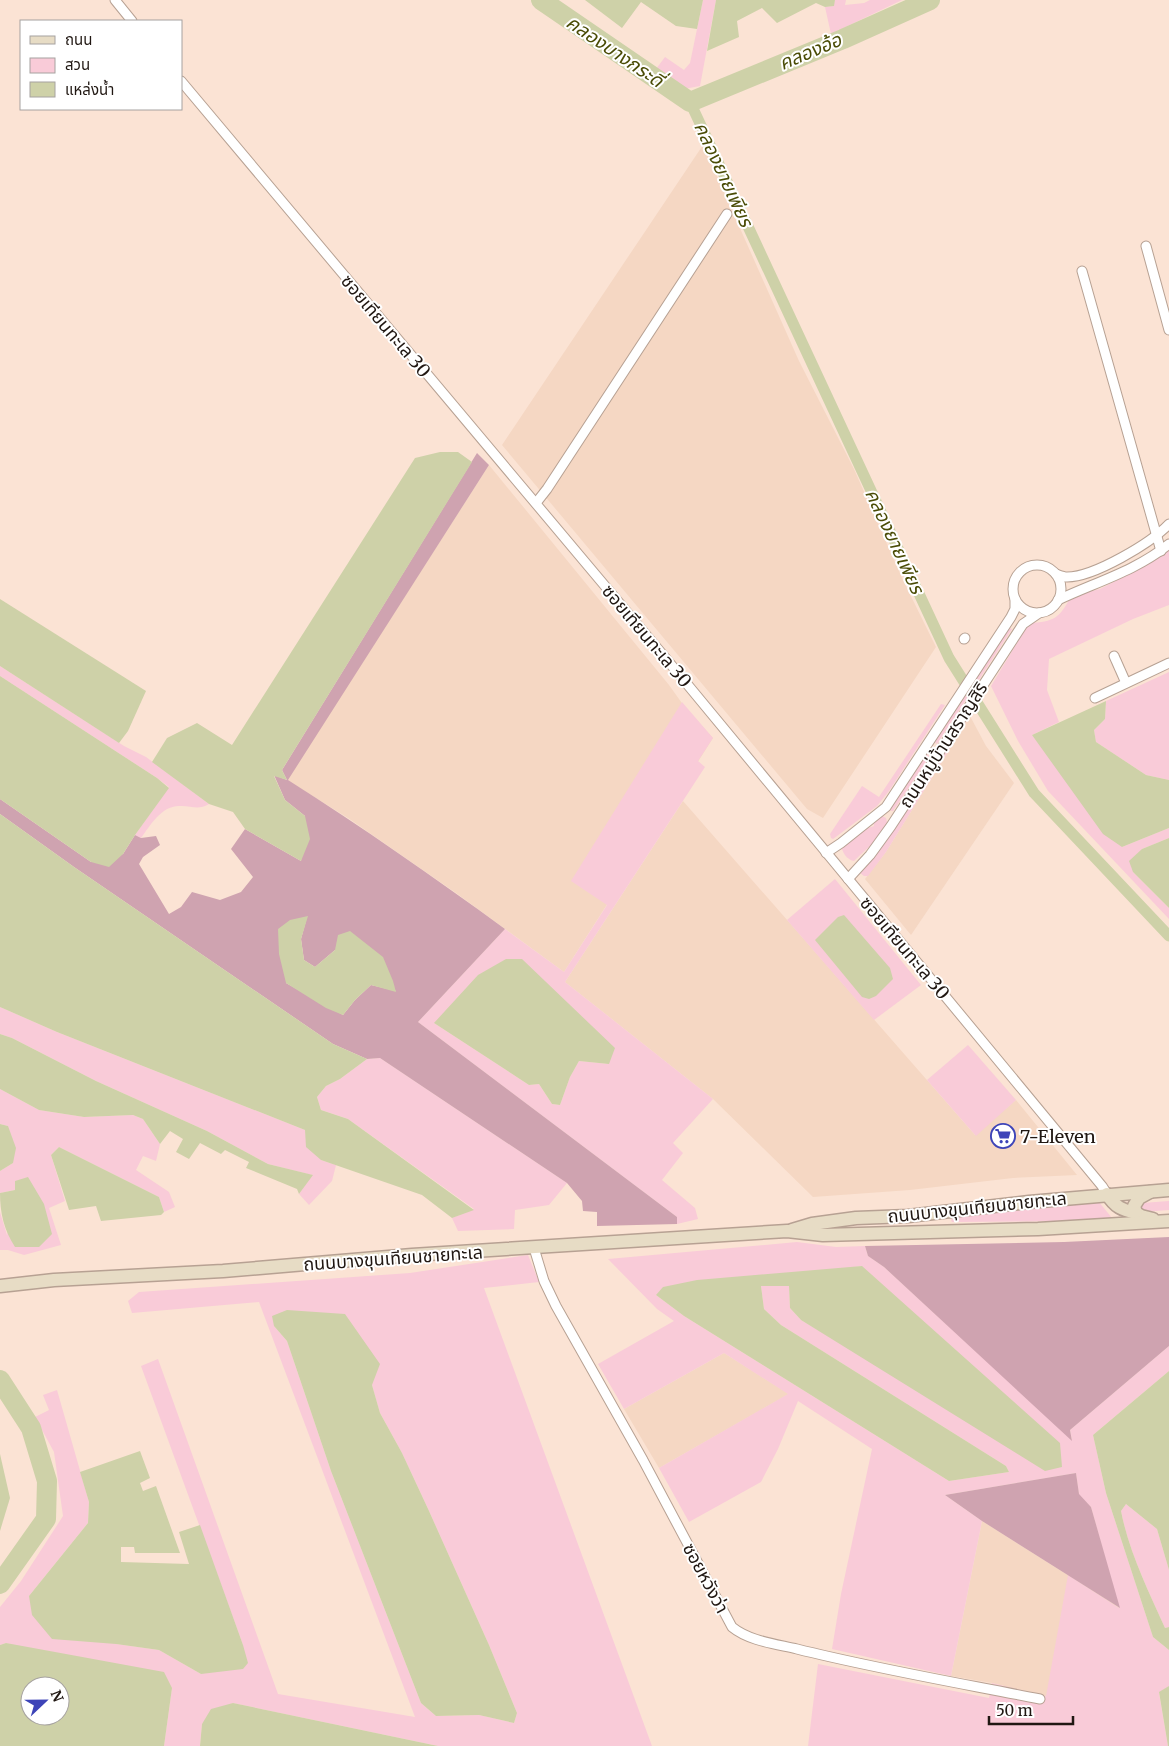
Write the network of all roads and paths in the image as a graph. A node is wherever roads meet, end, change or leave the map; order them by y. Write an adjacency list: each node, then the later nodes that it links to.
1 (115, 0): 2 (street)
2 (131, 20)
3 (182, 82): 8 (street, ซอยเทียนทะเล 30)
4 (727, 214): 8 (street)
5 (1146, 246): 7 (street)
6 (1082, 271): 10 (street)
7 (1169, 330)
8 (536, 503): 25 (street, ซอยเทียนทะเล 30)
9 (1169, 524): 10 (street)
10 (1156, 537): 12 (street); 13 (street)
11 (1169, 544): 12 (street)
12 (1161, 551): 15 (street)
13 (1056, 574): 14 (street); 15 (street)
14 (1015, 599): 16 (street); 21 (street, ถนนหมู่บ้านสราญสิริ)
15 (1058, 600): 16 (street)
16 (1039, 613): 22 (street, ถนนหมู่บ้านสราญสิริ)
17 (1114, 656): 19 (street)
18 (1169, 663): 19 (street)
19 (1126, 683): 20 (street)
20 (1094, 698)
21 (926, 744): 22 (street); 23 (street, ถนนหมู่บ้านสราญสิริ)
22 (939, 753): 24 (street, ถนนหมู่บ้านสราญสิริ)
23 (877, 813): 24 (street); 25 (street, ถนนหมู่บ้านสราญสิริ)
24 (894, 822): 26 (street, ถนนหมู่บ้านสราญสิริ)
25 (826, 853): 26 (street, ซอยเทียนทะเล 30)
26 (848, 880): 29 (street, ซอยเทียนทะเล 30)
27 (1169, 1190): 28 (main road, ถนนบางขุนเทียนชายทะเล)
28 (1152, 1191): 29 (main road, ถนนบางขุนเทียนชายทะเล); 30 (main road)
29 (1107, 1194): 30 (main road); 32 (main road, ถนนบางขุนเทียนชายทะเล)
30 (1136, 1213): 31 (main road)
31 (1166, 1221): 32 (main road, ถนนบางขุนเทียนชายทะเล)
32 (787, 1232): 33 (main road, ถนนบางขุนเทียนชายทะเล)
33 (534, 1248): 34 (main road, ถนนบางขุนเทียนชายทะเล); 35 (street, ซอยหวังว่า)
34 (0, 1286)
35 (1040, 1699)

